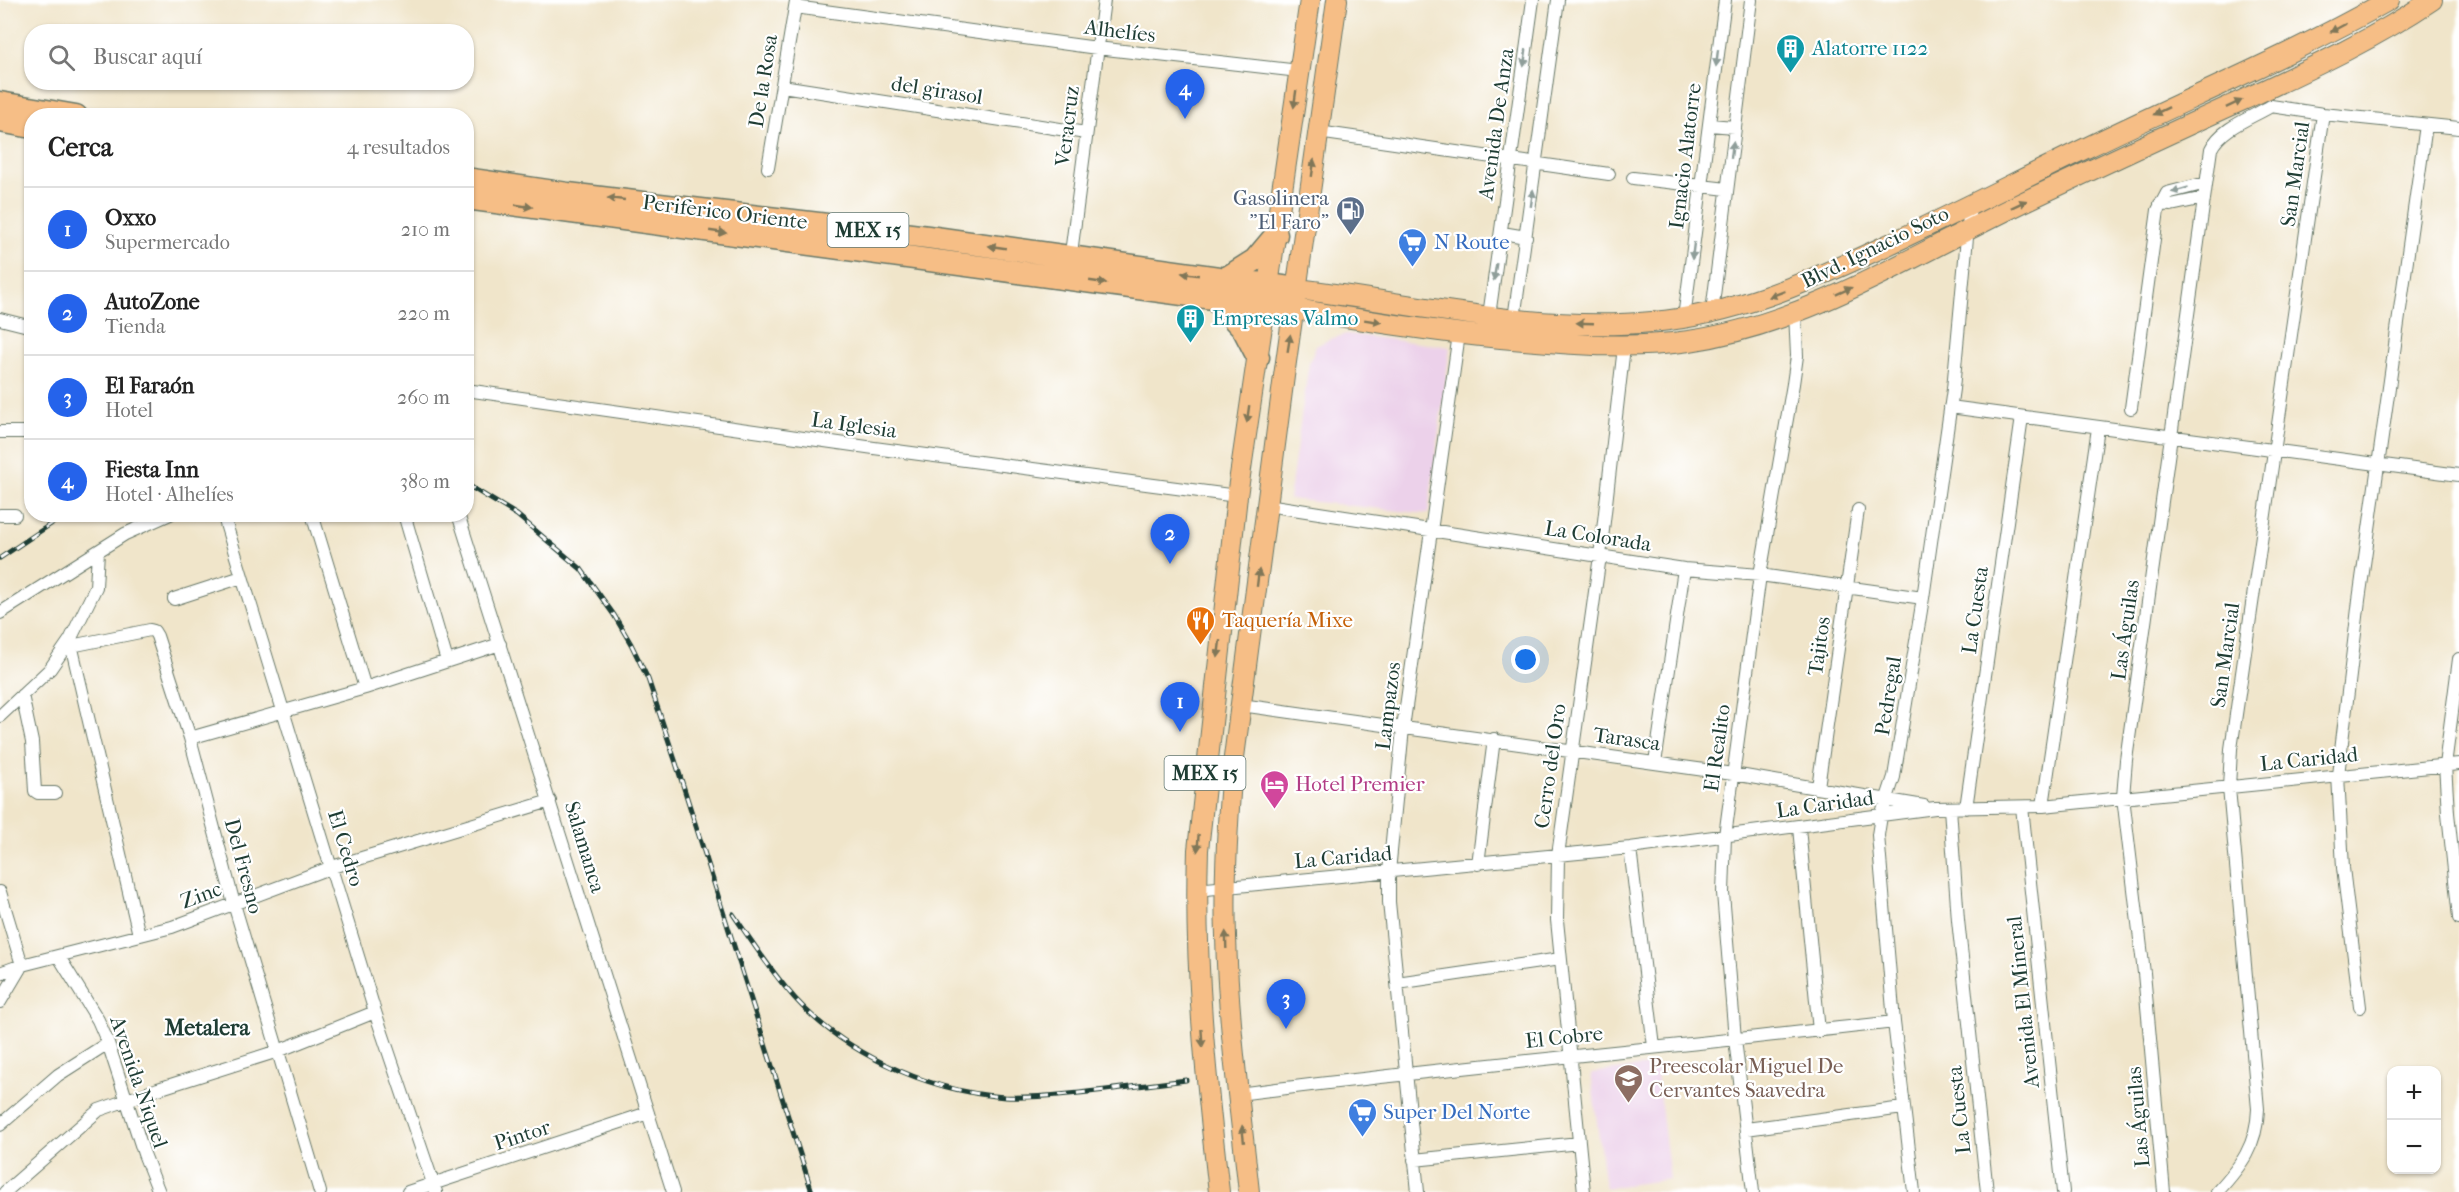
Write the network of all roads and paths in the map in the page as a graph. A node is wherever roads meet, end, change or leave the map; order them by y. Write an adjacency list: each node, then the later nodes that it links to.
1 (1104, 0): 11 (street, Veracruz)
2 (1310, 0): 13 (main road, MEX 15)
3 (1337, 0): 25 (main road, MEX 15)
4 (1533, 0): 27 (street, Avenida De Anza, one-way to 27)
5 (1558, 0): 28 (street)
6 (1725, 0): 20 (street, Ignacio Alatorre, one-way to 20)
7 (1751, 0): 23 (street)
8 (2389, 0): 12 (main road, Blvd. Ignacio Soto, one-way to 12)
9 (2432, 0): 15 (main road, Blvd. Ignacio Soto)
10 (795, 3): 11 (street, Alhelíes); 14 (street, De la Rosa)
11 (1097, 48): 13 (street, Alhelíes); 26 (street, Veracruz)
12 (2254, 68): 15 (street); 39 (main road, Blvd. Ignacio Soto, one-way to 39)
13 (1299, 71): 42 (main road, MEX 15, one-way to 42)
14 (782, 86): 26 (street, del girasol); 29 (street, De la Rosa)
15 (2268, 98): 18 (street); 33 (street, Las Águilas); 40 (main road, Blvd. Ignacio Soto, one-way to 15)
16 (0, 103): 17 (highway)
17 (29, 108)
18 (2323, 114): 21 (street); 66 (street, San Marcial)
19 (0, 121): 22 (highway)
20 (1709, 125): 23 (street); 34 (street, Ignacio Alatorre)
21 (2426, 125): 24 (street); 67 (street)
22 (24, 126)
23 (1735, 127): 35 (street, one-way to 23)
24 (2459, 128)
25 (1318, 132): 27 (street); 47 (main road, MEX 15, one-way to 25)
26 (1086, 133): 44 (street, Veracruz)
27 (1511, 159): 28 (street); 41 (street, Avenida De Anza)
28 (1536, 163): 30 (street); 43 (street, one-way to 28)
29 (768, 168)
30 (1609, 174)
31 (1633, 178): 34 (street)
32 (474, 180): 44 (highway, Periferico Oriente / MEX 15, one-way to 32)
33 (2206, 183): 36 (street, Las Águilas); 38 (street, one-way to 38)
34 (1701, 186): 35 (street); 50 (street, Ignacio Alatorre, one-way to 50)
35 (1727, 189): 48 (street)
36 (2204, 198): 38 (street); 65 (street, Las Águilas)
37 (474, 199): 44 (highway, Periferico Oriente / MEX 15, one-way to 44)
38 (2160, 204): 60 (street)
39 (1970, 205): 40 (street, Pedregal); 48 (main road, Blvd. Ignacio Soto, one-way to 48)
40 (1968, 228): 49 (main road, Blvd. Ignacio Soto, one-way to 40); 59 (street, Pedregal)
41 (1502, 233): 43 (street); 53 (street, Avenida De Anza, one-way to 53)
42 (1276, 235): 45 (highway); 46 (main road, MEX 15)
43 (1526, 237): 52 (street)
44 (1069, 268): 45 (highway, Periferico Oriente / MEX 15)
45 (1220, 288): 46 (highway, Periferico Oriente / MEX 15); 57 (highway)
46 (1267, 295): 47 (highway, Periferico Oriente); 57 (main road, MEX 15)
47 (1296, 299): 53 (main road, Blvd. Ignacio Soto); 55 (main road, Blvd. Ignacio Soto, one-way to 55); 70 (main road, MEX 15, one-way to 47)
48 (1712, 312): 50 (main road, Blvd. Ignacio Soto); 56 (main road)
49 (1795, 312): 56 (main road, Blvd. Ignacio Soto); 83 (street, El Realito)
50 (1684, 318): 52 (main road, Blvd. Ignacio Soto, one-way to 52)
51 (0, 319): 54 (street)
52 (1514, 319): 53 (main road, Blvd. Ignacio Soto)
53 (1488, 320): 55 (main road)
54 (24, 325)
55 (1459, 334): 56 (main road, Blvd. Ignacio Soto); 79 (street, Lampazos)
56 (1624, 347): 81 (street, Cerro del Oro)
57 (1258, 357): 69 (main road, MEX 15, one-way to 69)
58 (474, 391): 69 (street, La Iglesia)
59 (1950, 407): 61 (street); 86 (street, Pedregal)
60 (2132, 408)
61 (2022, 417): 62 (street); 117 (street, La Cuesta)
62 (2098, 428): 65 (street); 113 (street)
63 (0, 432): 64 (street)
64 (24, 432)
65 (2171, 437): 66 (street); 110 (street, Las Águilas)
66 (2274, 450): 67 (street); 108 (street, San Marcial)
67 (2378, 464): 68 (street); 106 (street)
68 (2459, 475)
69 (1237, 496): 127 (main road, MEX 15, one-way to 127)
70 (1267, 505): 79 (street, La Colorada); 95 (main road, MEX 15, one-way to 70)
71 (1858, 510): 85 (street, Tajitos)
72 (0, 515): 73 (street)
73 (15, 515)
74 (151, 522): 80 (street)
75 (225, 522): 84 (street, El Cedro)
76 (314, 522): 93 (street)
77 (406, 522): 92 (street)
78 (461, 522): 90 (street, Salamanca)
79 (1432, 529): 81 (street, La Colorada); 98 (street, Lampazos)
80 (98, 551): 88 (street); 89 (street)
81 (1600, 556): 82 (street, La Colorada); 101 (street, Cerro del Oro)
82 (1684, 569): 83 (street, La Colorada); 102 (street)
83 (1760, 575): 85 (street, La Colorada); 105 (street, El Realito)
84 (242, 577): 87 (street); 96 (street, El Cedro)
85 (1847, 588): 86 (street, La Colorada); 107 (street, Tajitos)
86 (1923, 598): 111 (street, Pedregal)
87 (174, 599)
88 (0, 613)
89 (71, 643): 94 (street); 99 (street, Del Fresno); 131 (street)
90 (500, 644): 92 (street); 112 (street, Salamanca)
91 (2459, 659): 104 (street)
92 (447, 661): 93 (street)
93 (365, 688): 96 (street)
94 (22, 695): 97 (street); 109 (street)
95 (1241, 705): 98 (street, Tarasca); 126 (main road, MEX 15)
96 (284, 711): 99 (street); 124 (street, El Cedro)
97 (0, 716)
98 (1403, 728): 100 (street, Tarasca); 125 (street, Lampazos)
99 (190, 738): 129 (street, Del Fresno)
100 (1494, 740): 101 (street, Tarasca); 123 (street)
101 (1571, 750): 102 (street, Tarasca); 122 (street, Cerro del Oro)
102 (1655, 763): 105 (street, Tarasca)
103 (2459, 764): 104 (street, La Caridad)
104 (2445, 765): 106 (street, La Caridad); 130 (street)
105 (1733, 774): 107 (street, Tarasca); 120 (street, El Realito)
106 (2338, 775): 108 (street, La Caridad); 138 (street)
107 (1818, 787): 111 (street, Tarasca)
108 (2229, 788): 110 (street, La Caridad); 171 (street, San Marcial)
109 (55, 793)
110 (2123, 797): 113 (street, La Caridad); 170 (street, Las Águilas)
111 (1887, 800): 115 (street, Tarasca); 118 (street, Pedregal)
112 (550, 801): 124 (street, Zinc); 151 (street, Salamanca)
113 (2043, 806): 114 (street, La Caridad)
114 (2022, 807): 117 (street, La Caridad); 169 (street, Avenida El Mineral)
115 (1935, 808): 116 (street, La Caridad); 118 (street, La Caridad)
116 (1950, 808): 117 (street, La Caridad); 168 (street, La Cuesta)
117 (1966, 808)
118 (1881, 816): 119 (street, La Caridad); 140 (street, Pedregal)
119 (1799, 828): 120 (street, La Caridad); 141 (street)
120 (1725, 836): 121 (street, La Caridad); 142 (street, El Realito)
121 (1630, 848): 122 (street, La Caridad); 144 (street)
122 (1558, 855): 123 (street, La Caridad); 133 (street, Cerro del Oro)
123 (1478, 864): 125 (street, La Caridad)
124 (332, 867): 129 (street, Zinc); 139 (street, El Cedro)
125 (1389, 872): 126 (street, La Caridad); 136 (street, Lampazos)
126 (1226, 887): 127 (street, La Caridad); 148 (main road, MEX 15, one-way to 126)
127 (1196, 890): 162 (main road, MEX 15, one-way to 162)
128 (0, 892): 134 (street)
129 (234, 904): 131 (street, Zinc); 145 (street, Del Fresno)
130 (2459, 918)
131 (139, 935): 132 (street, Zinc)
132 (59, 957): 134 (street, Zinc); 143 (street, Avenida Niquel)
133 (1560, 959): 136 (street); 146 (street, Cerro del Oro)
134 (22, 965): 135 (street, Zinc); 137 (street)
135 (0, 973)
136 (1397, 983): 147 (street, Lampazos)
137 (0, 1002)
138 (2360, 1007)
139 (375, 1012): 145 (street); 156 (street, El Cedro)
140 (1894, 1022): 141 (street, El Cobre); 150 (street, Pedregal)
141 (1819, 1031): 142 (street, El Cobre)
142 (1735, 1039): 144 (street, El Cobre); 153 (street, El Realito)
143 (108, 1043): 149 (street, Avenida Niquel); 152 (street)
144 (1654, 1047): 146 (street, El Cobre)
145 (278, 1051): 149 (street); 159 (street, Del Fresno)
146 (1570, 1055): 147 (street, El Cobre); 154 (street, Cerro del Oro)
147 (1405, 1073): 148 (street, El Cobre); 155 (street, Lampazos)
148 (1238, 1094): 163 (main road, MEX 15, one-way to 148)
149 (125, 1100): 157 (street); 158 (street, Avenida Niquel)
150 (1903, 1108): 153 (street); 167 (street, Pedregal)
151 (648, 1113): 156 (street, Pintor); 161 (street, Salamanca)
152 (0, 1125)
153 (1746, 1129): 166 (street, El Realito)
154 (1579, 1143): 155 (street); 165 (street, Cerro del Oro)
155 (1414, 1160): 164 (street, Lampazos)
156 (434, 1188): 160 (street, Pintor)
157 (5, 1192)
158 (159, 1192)
159 (320, 1192)
160 (408, 1192)
161 (673, 1192)
162 (1219, 1192)
163 (1249, 1192)
164 (1418, 1192)
165 (1584, 1192)
166 (1753, 1192)
167 (1914, 1192)
168 (1988, 1192)
169 (2063, 1192)
170 (2164, 1192)
171 (2217, 1192)

